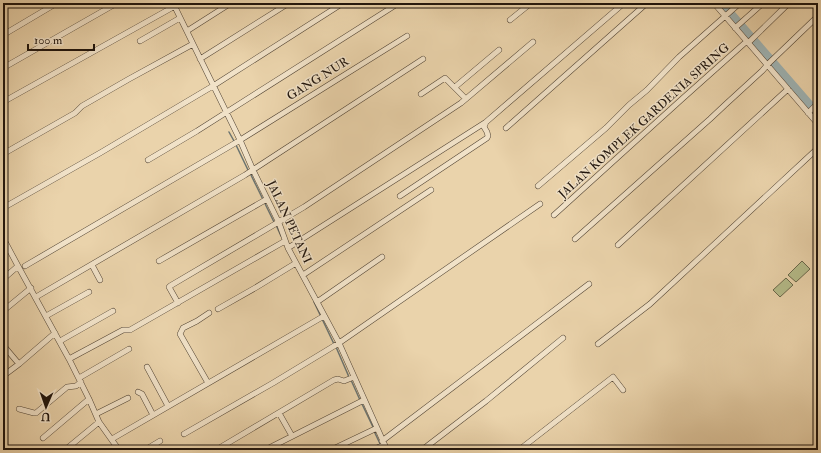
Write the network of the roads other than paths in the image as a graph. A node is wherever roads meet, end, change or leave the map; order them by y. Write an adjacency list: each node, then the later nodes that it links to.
1 (56, 3): 21 (street)
2 (117, 3): 31 (street)
3 (231, 3): 20 (street)
4 (289, 3): 28 (street)
5 (343, 3): 32 (street)
6 (530, 3): 18 (street)
7 (624, 3): 41 (street)
8 (647, 3): 43 (street)
9 (714, 3): 15 (street)
10 (740, 3): 15 (street)
11 (763, 3): 19 (street)
12 (789, 3): 25 (street, JALAN KOMPLEK GARDENIA SPRING)
13 (174, 4): 17 (street, JALAN PETANI); 37 (street)
14 (394, 6): 39 (street)
15 (726, 16): 19 (street); 49 (street)
16 (818, 16): 30 (street)
17 (180, 18): 20 (street, JALAN PETANI); 23 (street)
18 (510, 20)
19 (736, 27): 25 (street)
20 (187, 31): 26 (street, JALAN PETANI)
21 (4, 34)
22 (407, 36): 44 (street, GANG NUR)
23 (140, 41)
24 (533, 42): 36 (street)
25 (748, 43): 30 (street); 55 (street, JALAN KOMPLEK GARDENIA SPRING)
26 (192, 44): 28 (street, JALAN PETANI); 46 (street)
27 (499, 50): 33 (street)
28 (200, 59): 32 (street, JALAN PETANI)
29 (423, 59): 48 (street)
30 (770, 62): 34 (street); 58 (street)
31 (3, 68)
32 (213, 86): 39 (street, JALAN PETANI); 54 (street)
33 (455, 87): 35 (street); 36 (street)
34 (788, 89): 40 (street); 60 (street)
35 (421, 94)
36 (466, 100): 56 (street)
37 (3, 102)
38 (817, 105): 40 (street)
39 (226, 112): 44 (street, JALAN PETANI); 47 (street)
40 (809, 112): 42 (street)
41 (486, 122): 51 (street); 61 (street)
42 (818, 124)
43 (506, 128)
44 (238, 141): 48 (street, JALAN PETANI); 67 (street, GANG NUR)
45 (818, 148): 87 (street)
46 (3, 154)
47 (148, 160)
48 (250, 172): 52 (street, JALAN PETANI); 65 (street)
49 (538, 186)
50 (430, 190): 68 (street)
51 (400, 196)
52 (264, 201): 56 (street, JALAN PETANI); 63 (street)
53 (540, 204): 86 (street)
54 (3, 208)
55 (554, 215)
56 (279, 223): 59 (street, JALAN PETANI); 76 (street)
57 (3, 239): 66 (street)
58 (575, 239)
59 (284, 242): 61 (street, JALAN PETANI); 76 (street)
60 (618, 245)
61 (288, 248): 64 (street, JALAN PETANI)
62 (382, 257): 75 (street)
63 (159, 261)
64 (296, 263): 68 (street, JALAN PETANI); 77 (street)
65 (92, 265): 70 (street); 74 (street)
66 (18, 266): 69 (street); 72 (street)
67 (25, 266)
68 (303, 276): 75 (street, JALAN PETANI)
69 (3, 279)
70 (100, 280)
71 (589, 284): 115 (street)
72 (31, 288): 74 (street); 78 (street)
73 (89, 292): 81 (street)
74 (36, 297): 81 (street)
75 (318, 302): 82 (street, JALAN PETANI)
76 (178, 303): 90 (street)
77 (218, 309)
78 (3, 311)
79 (113, 311): 85 (street)
80 (209, 313): 96 (street)
81 (46, 316): 83 (street)
82 (321, 317): 86 (street, JALAN PETANI); 96 (street)
83 (55, 333): 85 (street); 91 (street)
84 (563, 338): 125 (street)
85 (60, 341): 90 (street)
86 (336, 344): 94 (street, JALAN PETANI); 109 (street)
87 (598, 344)
88 (3, 346): 91 (street)
89 (129, 348): 95 (street)
90 (69, 360): 95 (street)
91 (19, 364): 93 (street)
92 (147, 367): 102 (street)
93 (3, 376)
94 (353, 378): 101 (street, JALAN PETANI); 104 (street)
95 (80, 380): 100 (street); 103 (street)
96 (208, 383): 102 (street)
97 (622, 390): 126 (street)
98 (138, 392): 106 (street)
99 (128, 398): 105 (street)
100 (89, 399): 105 (street); 111 (street)
101 (363, 400): 108 (street, JALAN PETANI); 110 (street)
102 (168, 406): 106 (street)
103 (19, 409)
104 (279, 413): 110 (street); 114 (street)
105 (96, 414): 107 (street)
106 (153, 415): 112 (street)
107 (99, 422): 112 (street); 117 (street)
108 (374, 430): 115 (street, JALAN PETANI); 122 (street)
109 (184, 434)
110 (292, 436): 121 (street)
111 (43, 438)
112 (112, 439): 118 (street)
113 (160, 441): 119 (street)
114 (227, 443): 116 (street); 120 (street)
115 (382, 444): 123 (street); 124 (street, JALAN PETANI)
116 (218, 449)
117 (65, 450)
118 (119, 450)
119 (145, 450)
120 (230, 450)
121 (265, 450)
122 (331, 450)
123 (372, 450)
124 (387, 450)
125 (422, 450)
126 (519, 450)

